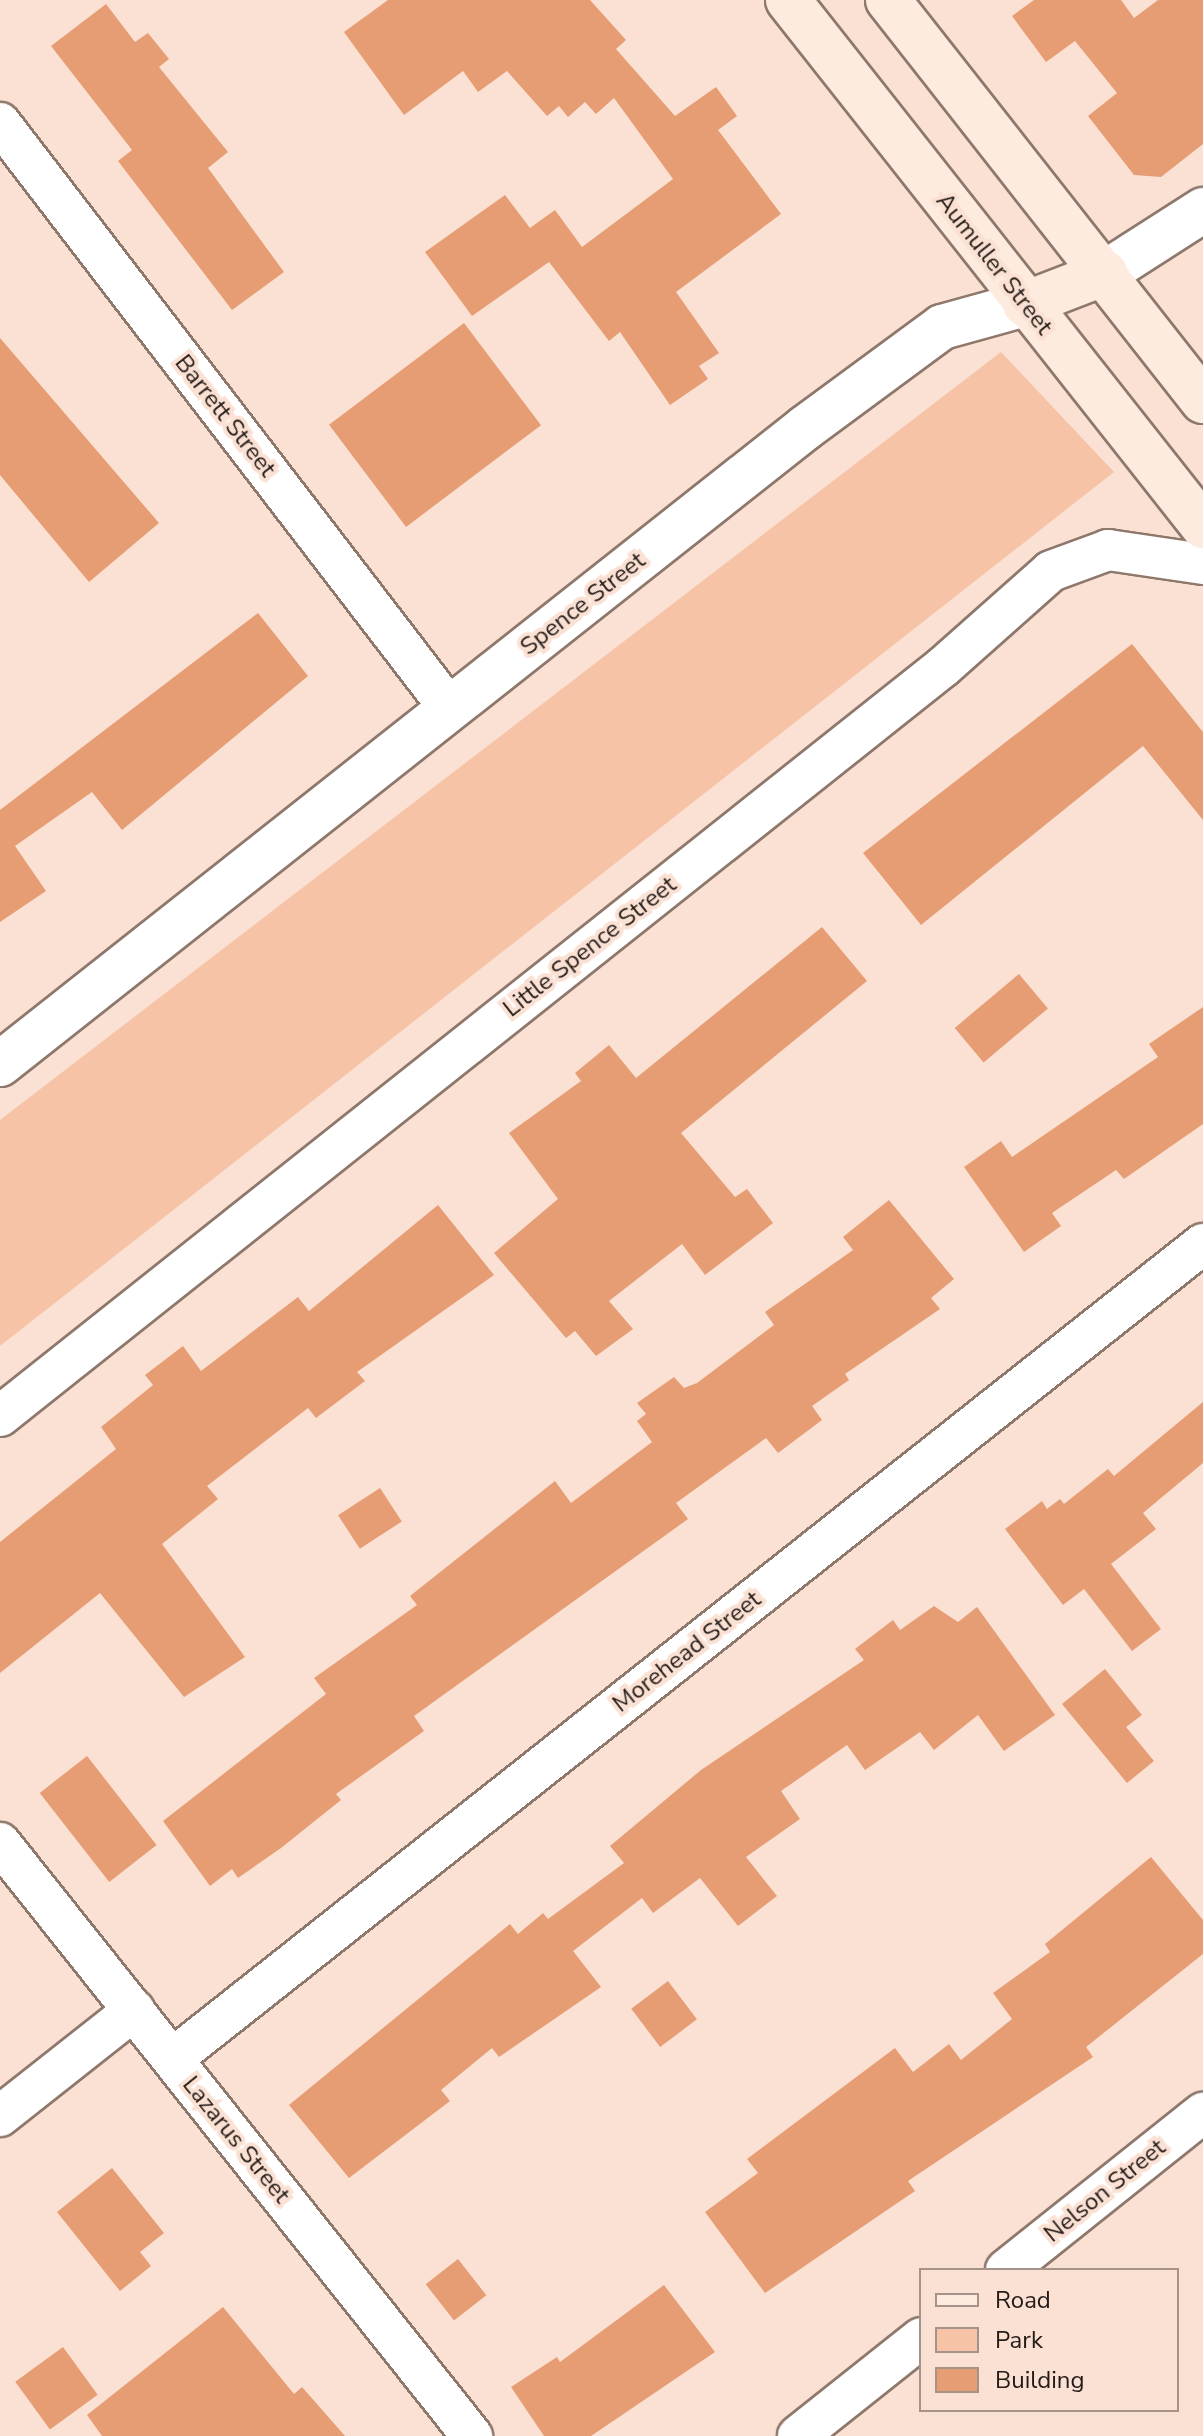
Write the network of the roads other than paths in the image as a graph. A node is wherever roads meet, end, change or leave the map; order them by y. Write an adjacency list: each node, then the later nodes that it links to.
1 (788, 0): 6 (main road, Aumuller Street)
2 (888, 0): 5 (main road)
3 (0, 123): 10 (street, Barrett Street)
4 (1203, 210): 5 (street, Spence Street)
5 (1105, 273): 6 (main road, Spence Street); 7 (main road)
6 (1025, 304): 8 (main road, Aumuller Street); 10 (street, Spence Street)
7 (1203, 401)
8 (1203, 526)
9 (1203, 564): 13 (street, Little Spence Street)
10 (450, 709): 11 (street, Spence Street)
11 (0, 1064)
12 (1203, 1244): 16 (street, Morehead Street)
13 (0, 1416)
14 (0, 1843): 15 (street, Lazarus Street)
15 (134, 2010): 16 (street, Lazarus Street); 18 (street)
16 (172, 2059): 21 (street, Lazarus Street)
17 (1203, 2113): 19 (street, Nelson Street)
18 (0, 2116)
19 (1009, 2268)
20 (919, 2340): 22 (street)
21 (472, 2436)
22 (798, 2436)

